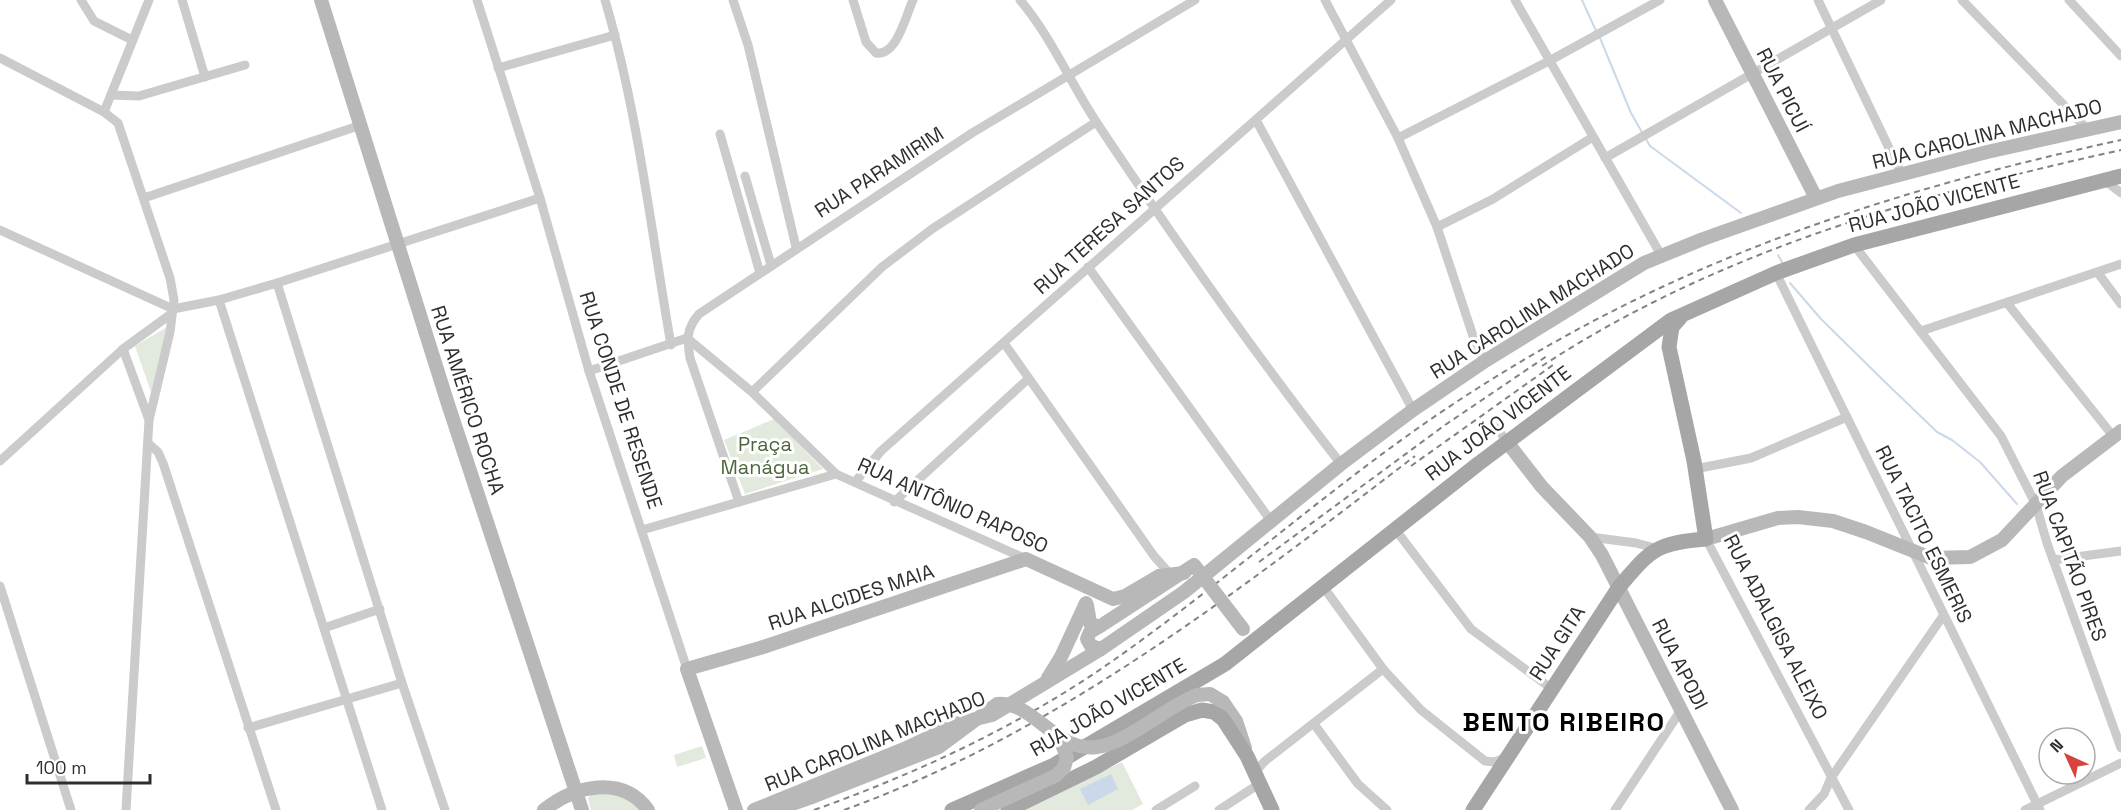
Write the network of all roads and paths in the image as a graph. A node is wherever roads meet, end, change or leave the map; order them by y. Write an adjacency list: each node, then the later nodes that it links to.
1 (81, 0): 23 (street)
2 (149, 0): 23 (street)
3 (182, 0): 32 (street)
4 (321, 0): 38 (main road, RUA AMÉRICO ROCHA)
5 (477, 0): 29 (street, RUA CONDE DE RESENDE)
6 (605, 0): 22 (street)
7 (733, 0): 57 (street)
8 (853, 0): 9 (street)
9 (913, 0)
10 (1020, 0): 31 (street)
11 (1195, 0): 31 (street, RUA PARAMIRIM)
12 (1325, 0): 24 (street)
13 (1391, 0): 24 (street, RUA TERESA SANTOS)
14 (1515, 0): 27 (street)
15 (1660, 0): 27 (street)
16 (1715, 0): 30 (main road, RUA PICUÍ)
17 (1818, 0): 21 (street)
18 (1881, 0): 21 (street)
19 (1962, 0): 39 (street)
20 (2069, 0): 25 (street)
21 (1833, 29): 30 (street); 44 (street)
22 (615, 34): 29 (street); 75 (street)
23 (132, 40): 33 (street)
24 (1347, 41): 35 (street, RUA TERESA SANTOS); 42 (street)
25 (2121, 56)
26 (0, 58): 34 (street)
27 (1549, 61): 41 (street); 42 (street)
28 (245, 65): 32 (street)
29 (498, 68): 50 (street, RUA CONDE DE RESENDE)
30 (1752, 72): 43 (street); 51 (main road, RUA PICUÍ)
31 (1066, 75): 36 (street); 57 (street, RUA PARAMIRIM)
32 (205, 77): 33 (street)
33 (111, 95): 34 (street)
34 (104, 112): 49 (street)
35 (1256, 120): 52 (street, RUA TERESA SANTOS); 82 (street)
36 (1096, 122): 52 (street); 81 (street)
37 (2121, 122): 39 (main road, RUA CAROLINA MACHADO)
38 (361, 125): 49 (street); 55 (main road, RUA AMÉRICO ROCHA)
39 (2087, 129): 44 (main road, RUA CAROLINA MACHADO)
40 (720, 134): 62 (street)
41 (1593, 137): 43 (street); 53 (street)
42 (1398, 138): 53 (street)
43 (1605, 158): 58 (street)
44 (1901, 173): 51 (main road, RUA CAROLINA MACHADO)
45 (746, 176): 60 (street)
46 (2121, 176): 47 (main road, RUA JOÃO VICENTE)
47 (2104, 180): 48 (street); 56 (main road, RUA JOÃO VICENTE)
48 (2121, 193)
49 (144, 198): 69 (street)
50 (540, 198): 55 (street); 79 (street, RUA CONDE DE RESENDE)
51 (1816, 198): 58 (main road, RUA CAROLINA MACHADO)
52 (1154, 207): 61 (street, RUA TERESA SANTOS); 90 (street)
53 (1437, 227): 78 (street)
54 (0, 230): 69 (street)
55 (399, 243): 65 (street); 140 (main road, RUA AMÉRICO ROCHA)
56 (1854, 245): 63 (main road, RUA JOÃO VICENTE); 71 (street, RUA CAPITÃO PIRES)
57 (796, 247): 60 (street, RUA PARAMIRIM)
58 (1661, 255): 78 (main road, RUA CAROLINA MACHADO)
59 (2121, 264): 64 (street)
60 (771, 265): 62 (street, RUA PARAMIRIM)
61 (1088, 267): 74 (street, RUA TERESA SANTOS); 97 (street)
62 (760, 273): 73 (street, RUA PARAMIRIM)
63 (1776, 273): 70 (main road, RUA JOÃO VICENTE); 83 (street, RUA TACITO ESMERIS)
64 (2098, 273): 67 (street); 68 (street)
65 (277, 283): 66 (street); 116 (street)
66 (219, 300): 69 (street); 119 (street)
67 (2007, 303): 71 (street); 86 (street)
68 (2121, 304)
69 (172, 312): 77 (street); 84 (street)
70 (1681, 317): 72 (main road, RUA JOÃO VICENTE); 76 (main road)
71 (1921, 332): 96 (street, RUA CAPITÃO PIRES)
72 (1648, 336): 76 (main road); 87 (main road, RUA JOÃO VICENTE)
73 (687, 338): 75 (street); 81 (street); 94 (street)
74 (1004, 343): 80 (street); 93 (street, RUA TERESA SANTOS)
75 (671, 345): 79 (street)
76 (1669, 347): 91 (main road, RUA ADALGISA ALEIXO)
77 (123, 349): 84 (street); 89 (street)
78 (1485, 361): 82 (main road, RUA CAROLINA MACHADO)
79 (589, 371): 98 (street, RUA CONDE DE RESENDE)
80 (1028, 379): 95 (street); 105 (street)
81 (752, 392): 92 (street)
82 (1413, 410): 90 (main road, RUA CAROLINA MACHADO)
83 (1847, 417): 91 (street); 103 (street, RUA TACITO ESMERIS)
84 (149, 420): 88 (street)
85 (1497, 428): 87 (street)
86 (2117, 434): 96 (main road)
87 (1507, 442): 99 (main road, RUA JOÃO VICENTE); 100 (main road, RUA APODI)
88 (148, 443): 131 (street); 146 (street)
89 (0, 461)
90 (1341, 464): 97 (main road, RUA CAROLINA MACHADO)
91 (1695, 469): 101 (main road, RUA ADALGISA ALEIXO)
92 (836, 474): 93 (street, RUA ANTÔNIO RAPOSO); 94 (street, RUA ANTÔNIO RAPOSO)
93 (855, 482): 95 (street, RUA ANTÔNIO RAPOSO)
94 (739, 502): 98 (street, RUA ANTÔNIO RAPOSO)
95 (894, 502): 106 (street, RUA ANTÔNIO RAPOSO)
96 (2036, 505): 103 (main road); 107 (street, RUA CAPITÃO PIRES)
97 (1271, 521): 108 (main road, RUA CAROLINA MACHADO)
98 (642, 530): 122 (street, RUA CONDE DE RESENDE)
99 (1395, 530): 112 (main road, RUA JOÃO VICENTE); 126 (street)
100 (1590, 537): 102 (street); 114 (main road, RUA APODI)
101 (1706, 539): 102 (main road); 103 (main road); 137 (street, RUA ADALGISA ALEIXO)
102 (1655, 548): 114 (main road, RUA GITA)
103 (1912, 551): 117 (street, RUA TACITO ESMERIS)
104 (2121, 551): 107 (street)
105 (1154, 556): 109 (street); 110 (street)
106 (1026, 559): 111 (main road, RUA ANTÔNIO RAPOSO); 122 (main road, RUA ALCIDES MAIA)
107 (2053, 560): 133 (street, RUA CAPITÃO PIRES)
108 (1218, 563): 109 (main road, RUA ANTÔNIO RAPOSO); 121 (main road, RUA CAROLINA MACHADO)
109 (1170, 574): 110 (main road, RUA ANTÔNIO RAPOSO)
110 (1153, 578): 111 (main road, RUA ANTÔNIO RAPOSO)
111 (1074, 582): 115 (main road)
112 (1322, 585): 120 (main road, RUA JOÃO VICENTE); 123 (street)
113 (0, 586): 145 (street)
114 (1619, 587): 126 (main road, RUA GITA); 129 (main road, RUA APODI)
115 (1086, 603): 118 (main road); 125 (main road)
116 (380, 609): 119 (street); 124 (street)
117 (1943, 616): 137 (street); 142 (street, RUA TACITO ESMERIS)
118 (1101, 625): 120 (main road, bridge); 121 (main road)
119 (324, 628): 127 (street)
120 (1252, 642): 138 (main road, RUA JOÃO VICENTE)
121 (1101, 649): 125 (main road, RUA CAROLINA MACHADO)
122 (687, 669): 153 (main road, RUA CONDE DE RESENDE)
123 (1383, 669): 130 (street); 134 (street)
124 (402, 683): 127 (street); 149 (street)
125 (1042, 684): 144 (main road, RUA CAROLINA MACHADO)
126 (1552, 689): 134 (main road, RUA GITA)
127 (347, 699): 131 (street); 148 (street)
128 (1218, 707): 132 (main road, bridge); 136 (main road); 141 (main road)
129 (1681, 710): 161 (street); 162 (main road, RUA APODI)
130 (1314, 724): 136 (street); 160 (street)
131 (248, 728): 147 (street)
132 (1059, 737): 144 (main road, bridge); 155 (main road, bridge)
133 (2121, 748)
134 (1508, 757): 143 (main road, RUA GITA)
135 (2121, 763): 142 (street)
136 (1257, 778): 158 (street); 159 (main road)
137 (1831, 778): 163 (street); 164 (street, RUA ADALGISA ALEIXO)
138 (1016, 783): 141 (main road); 154 (main road, RUA JOÃO VICENTE)
139 (1195, 786): 157 (street)
140 (575, 792): 150 (main road); 151 (main road, RUA AMÉRICO ROCHA); 152 (main road)
141 (1026, 801): 156 (main road)
142 (2038, 807): 165 (street)
143 (1477, 808)
144 (759, 809)
145 (71, 810)
146 (126, 810)
147 (276, 810)
148 (382, 810)
149 (445, 810)
150 (544, 810)
151 (582, 810)
152 (648, 810)
153 (735, 810)
154 (952, 810)
155 (981, 810)
156 (1008, 810)
157 (1156, 810)
158 (1219, 810)
159 (1272, 810)
160 (1387, 810)
161 (1616, 810)
162 (1732, 810)
163 (1809, 810)
164 (1849, 810)
165 (2025, 810)

